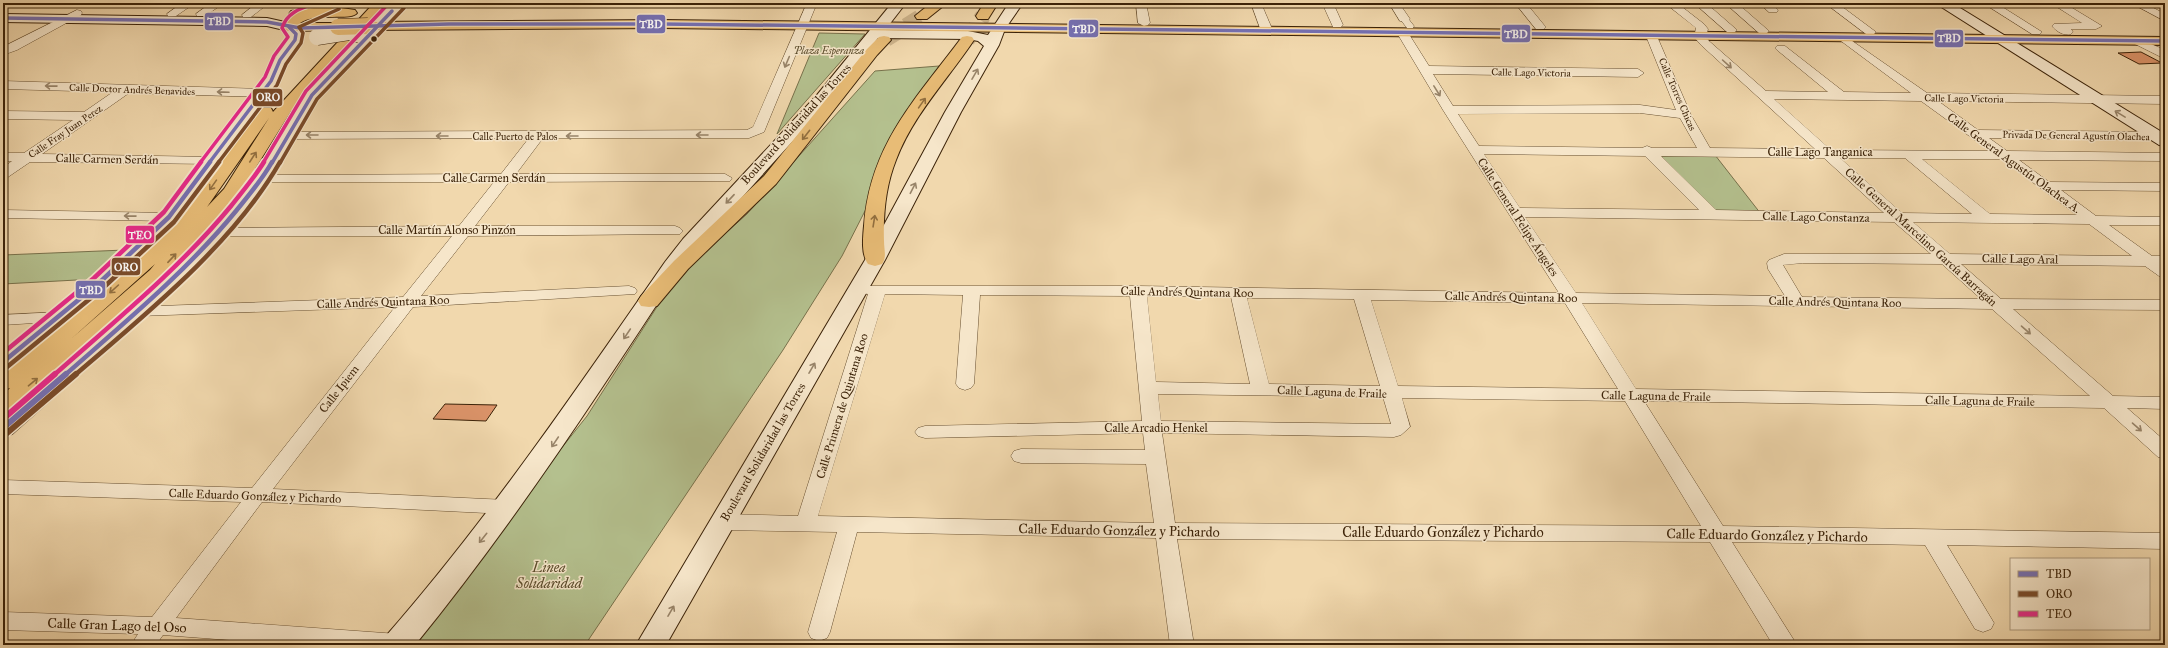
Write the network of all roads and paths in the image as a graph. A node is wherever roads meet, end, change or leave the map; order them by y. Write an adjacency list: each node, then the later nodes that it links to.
1 (190, 3): 25 (street)
2 (219, 3): 26 (street)
3 (264, 3): 28 (street)
4 (336, 3): 24 (main road)
5 (399, 3): 32 (main road)
6 (812, 3): 34 (street)
7 (899, 3): 43 (main road, Boulevard Solidaridad las Torres)
8 (940, 3): 30 (main road)
9 (992, 3): 31 (main road)
10 (1016, 3): 46 (main road, Boulevard Solidaridad las Torres)
11 (1141, 3): 35 (street)
12 (1256, 3): 41 (street)
13 (1330, 3): 36 (street)
14 (1394, 3): 37 (street, Calle General Felipe Ángeles)
15 (1520, 3): 39 (street)
16 (1670, 3): 50 (street, Calle General Marcelino García Barragán)
17 (1699, 3): 42 (street)
18 (1730, 3): 45 (street)
19 (1830, 3): 47 (street)
20 (1942, 3): 53 (main road)
21 (1988, 3): 48 (street)
22 (2056, 3): 49 (street)
23 (2136, 3): 33 (street)
24 (313, 12): 28 (main road); 32 (main road); 38 (main road)
25 (172, 14): 26 (main road); 29 (main road)
26 (201, 14): 28 (main road)
27 (5, 15): 29 (main road)
28 (247, 15)
29 (71, 16): 38 (main road); 59 (street)
30 (922, 16)
31 (983, 16)
32 (375, 18): 34 (main road); 38 (main road, bridge); 64 (main road, bridge); 76 (main road); 126 (main road, one-way to 126); 134 (main road, one-way to 32)
33 (2165, 18)
34 (804, 23): 43 (main road); 77 (street, Calle Puerto de Palos, one-way to 77)
35 (1144, 23): 40 (main road); 46 (main road)
36 (1337, 25): 37 (main road); 41 (main road)
37 (1406, 26): 39 (main road); 41 (main road); 44 (main road); 61 (street, Calle General Felipe Ángeles)
38 (289, 27): 64 (main road)
39 (1540, 27): 44 (main road)
40 (1191, 28): 41 (main road); 46 (main road)
41 (1266, 28)
42 (1731, 30): 45 (main road); 50 (main road)
43 (881, 31): 46 (main road); 46 (main road); 116 (main road, Boulevard Solidaridad las Torres, one-way to 116)
44 (1586, 31): 50 (main road); 52 (main road)
45 (1764, 31): 47 (main road)
46 (997, 32): 107 (main road, Boulevard Solidaridad las Torres, one-way to 46)
47 (1870, 32): 53 (main road)
48 (2036, 32): 49 (main road); 53 (main road)
49 (2067, 32): 51 (main road)
50 (1701, 33): 52 (main road); 54 (main road); 66 (street, Calle General Marcelino García Barragán, one-way to 66)
51 (2165, 33)
52 (1652, 36): 73 (street, Calle Torres Chicas)
53 (1995, 36): 54 (main road); 56 (main road); 69 (main road)
54 (1845, 39): 68 (street, Calle General Agustín Olachea A.)
55 (967, 40): 107 (main road, one-way to 55)
56 (2137, 41): 57 (main road); 60 (street)
57 (2165, 41)
58 (1781, 48): 67 (street)
59 (3, 51)
60 (2165, 55)
61 (1425, 70): 62 (street, Calle Lago Victoria); 71 (street, Calle General Felipe Ángeles, one-way to 71)
62 (1638, 73)
63 (3, 85): 65 (street, Calle Doctor Andrés Benavides, one-way to 63)
64 (266, 87): 65 (street, Calle Doctor Andrés Benavides, one-way to 65); 88 (main road)
65 (126, 89): 74 (street, Calle Fray Juan Perez)
66 (1762, 95): 67 (street, Calle Lago Victoria); 82 (street, Calle General Marcelino García Barragán)
67 (1842, 97): 68 (street, Calle Lago Victoria)
68 (1922, 97): 69 (street, Calle Lago Victoria); 75 (street, Calle General Agustín Olachea A.)
69 (2095, 99): 70 (street, Calle Lago Victoria); 78 (main road, one-way to 69)
70 (2165, 100)
71 (1449, 110): 73 (street); 79 (street, Calle General Felipe Ángeles)
72 (3, 115): 74 (street)
73 (1685, 115): 81 (street, Calle Torres Chicas)
74 (87, 116): 87 (street, Calle Fray Juan Perez)
75 (1973, 134): 78 (street, Privada De General Agustín Olachea); 84 (street, Calle General Agustín Olachea A.)
76 (289, 135): 77 (street, Calle Puerto de Palos, one-way to 76); 90 (main road)
77 (538, 136): 91 (street, Calle Ipiem)
78 (2160, 139)
79 (1475, 150): 80 (street, Calle Lago Tanganica); 95 (street, Calle General Felipe Ángeles)
80 (1647, 150): 81 (street, Calle Lago Tanganica); 97 (street)
81 (1705, 151): 82 (street, Calle Lago Tanganica)
82 (1825, 152): 83 (street, Calle Lago Tanganica); 99 (street, Calle General Marcelino García Barragán)
83 (1907, 153): 84 (street, Calle Lago Tanganica); 100 (street)
84 (2001, 154): 85 (street, Calle Lago Tanganica); 93 (street, Calle General Agustín Olachea A.)
85 (2165, 156)
86 (3, 157): 87 (street, Calle Carmen Serdán)
87 (27, 157): 88 (street, Calle Carmen Serdán); 89 (street, Calle Fray Juan Perez)
88 (212, 161): 98 (main road)
89 (3, 174)
90 (263, 178): 91 (street, Calle Carmen Serdán); 104 (main road)
91 (505, 178): 92 (street, Calle Carmen Serdán); 103 (street, Calle Ipiem)
92 (725, 178)
93 (2046, 186): 94 (street); 101 (street, Calle General Agustín Olachea A.)
94 (2165, 187)
95 (1515, 212): 97 (street, Calle Lago Constanza); 117 (street, Calle General Felipe Ángeles)
96 (3, 214): 98 (street, one-way to 96)
97 (1713, 216): 99 (street, Calle Lago Constanza)
98 (169, 217): 123 (main road)
99 (1899, 218): 100 (street, Calle Lago Constanza); 106 (street, Calle General Marcelino García Barragán)
100 (1987, 220): 101 (street, Calle Lago Constanza)
101 (2094, 221): 102 (street, Calle Lago Constanza); 108 (street, Calle General Agustín Olachea A.)
102 (2165, 221)
103 (465, 230): 104 (street, Calle Martín Alonso Pinzón); 105 (street, Calle Martín Alonso Pinzón); 118 (street, Calle Ipiem)
104 (219, 231): 122 (main road)
105 (675, 231)
106 (1945, 258): 108 (street, Calle Lago Aral); 119 (street, Calle Lago Aral); 120 (street, Calle General Marcelino García Barragán)
107 (875, 260): 111 (main road, Boulevard Solidaridad las Torres)
108 (2147, 260): 109 (street, Calle Lago Aral); 110 (street, Calle General Agustín Olachea A.)
109 (2165, 260)
110 (2165, 273)
111 (867, 289): 112 (street, Calle Andrés Quintana Roo); 144 (main road, Boulevard Solidaridad las Torres, one-way to 111); 145 (street, Calle Primera de Quintana Roo)
112 (972, 290): 113 (street, Calle Andrés Quintana Roo); 127 (street)
113 (1138, 291): 114 (street, Calle Andrés Quintana Roo); 128 (street)
114 (1238, 294): 115 (street, Calle Andrés Quintana Roo); 129 (street)
115 (1360, 295): 117 (street, Calle Andrés Quintana Roo); 130 (street)
116 (639, 296): 118 (street, Calle Andrés Quintana Roo); 143 (main road, Boulevard Solidaridad las Torres, one-way to 143)
117 (1570, 297): 119 (street, Calle Andrés Quintana Roo); 131 (street, Calle General Felipe Ángeles)
118 (407, 302): 122 (street, Calle Andrés Quintana Roo); 142 (street, Calle Ipiem)
119 (1797, 302): 120 (street, Calle Andrés Quintana Roo)
120 (1997, 304): 121 (street, Calle Andrés Quintana Roo); 132 (street, Calle General Marcelino García Barragán, one-way to 132)
121 (2165, 305)
122 (138, 311): 136 (main road)
123 (59, 317): 124 (street); 125 (main road)
124 (3, 320)
125 (3, 362)
126 (3, 383)
127 (965, 384)
128 (1148, 388): 129 (street, Calle Laguna de Fraile); 135 (street)
129 (1261, 390): 130 (street, Calle Laguna de Fraile)
130 (1391, 393): 131 (street, Calle Laguna de Fraile); 135 (street, Calle Arcadio Henkel)
131 (1630, 396): 132 (street, Calle Laguna de Fraile); 148 (street, Calle General Felipe Ángeles)
132 (2108, 403): 133 (street, Calle Laguna de Fraile); 138 (street, Calle General Marcelino García Barragán, one-way to 138)
133 (2165, 404)
134 (3, 407)
135 (1152, 427): 137 (street, Calle Arcadio Henkel); 140 (street)
136 (3, 428)
137 (925, 432)
138 (2165, 452)
139 (1021, 456): 140 (street)
140 (1155, 456): 147 (street)
141 (3, 487): 142 (street, Calle Eduardo González y Pichardo)
142 (256, 496): 143 (street, Calle Eduardo González y Pichardo); 153 (street, Calle Ipiem)
143 (507, 507): 155 (main road, Boulevard Solidaridad las Torres, one-way to 155)
144 (722, 522): 145 (street, Calle Eduardo González y Pichardo); 157 (main road, Boulevard Solidaridad las Torres, one-way to 144)
145 (806, 523): 146 (street, Calle Eduardo González y Pichardo)
146 (849, 525): 147 (street, Calle Eduardo González y Pichardo); 154 (street)
147 (1164, 531): 148 (street, Calle Eduardo González y Pichardo); 158 (street)
148 (1716, 534): 149 (street, Calle Eduardo González y Pichardo); 159 (street, Calle General Felipe Ángeles)
149 (1931, 537): 150 (street, Calle Eduardo González y Pichardo); 152 (street)
150 (2165, 540)
151 (3, 621): 153 (street, Calle Gran Lago del Oso)
152 (1983, 623)
153 (158, 626): 155 (street, Calle Gran Lago del Oso); 156 (street, Calle Ipiem)
154 (819, 632)
155 (397, 644)
156 (143, 645)
157 (651, 645)
158 (1182, 645)
159 (1786, 645)

